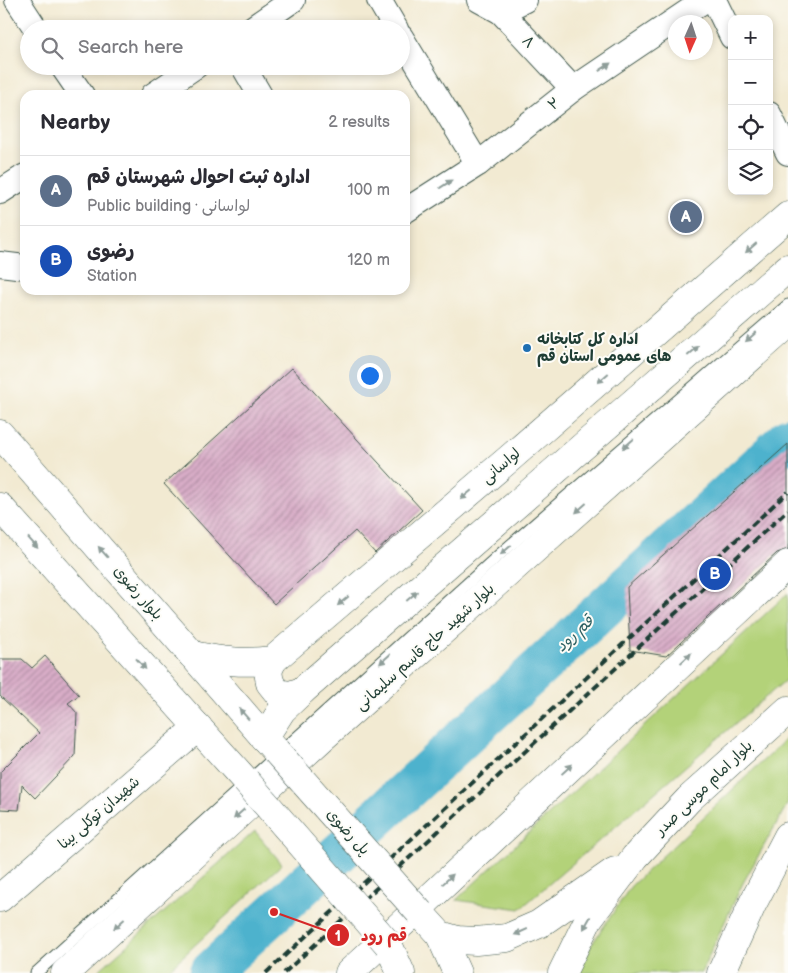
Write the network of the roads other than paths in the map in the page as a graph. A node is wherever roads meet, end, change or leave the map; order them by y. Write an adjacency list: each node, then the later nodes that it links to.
1 (16, 0): 8 (street); 10 (street)
2 (293, 0): 11 (street)
3 (379, 0): 12 (street)
4 (480, 0): 9 (street, ۸)
5 (525, 0): 9 (street)
6 (705, 0): 18 (street, ۲, one-way to 6)
7 (714, 0): 13 (street)
8 (0, 11)
9 (501, 12): 18 (street, ۸)
10 (30, 20)
11 (264, 20)
12 (391, 20)
13 (728, 29)
14 (410, 52): 24 (street)
15 (68, 75): 19 (street)
16 (183, 75): 20 (street)
17 (248, 75): 21 (street)
18 (573, 89): 24 (street, ۲)
19 (79, 90)
20 (160, 90)
21 (257, 90)
22 (773, 122): 23 (street)
23 (788, 153)
24 (478, 164): 27 (street, ۲, one-way to 24)
25 (20, 179): 26 (street)
26 (0, 192)
27 (410, 208)
28 (788, 216): 38 (main road, لواسانی, one-way to 38)
29 (0, 264): 30 (street)
30 (20, 266)
31 (788, 268): 39 (main road, one-way to 31)
32 (788, 305): 47 (lane, one-way to 47)
33 (788, 324): 48 (main road, بلوار شهید حاج قاسم سلیمانی, one-way to 48)
34 (0, 434): 37 (main road, بلوار رضوی, one-way to 34)
35 (0, 507): 41 (main road, one-way to 41)
36 (788, 564): 49 (main road, one-way to 36)
37 (192, 655): 38 (main road); 42 (main road, بلوار رضوی, one-way to 37)
38 (273, 660): 39 (main road)
39 (302, 691): 42 (main road)
40 (788, 710): 44 (main road, بلوار امام موسی صدر)
41 (198, 728): 45 (main road, شهیدان توکلی بینا); 50 (main road, bridge)
42 (270, 744): 46 (main road, پل رضوی, bridge)
43 (788, 836): 53 (main road)
44 (635, 857): 46 (main road, one-way to 46); 52 (main road, بلوار امام موسی صدر, one-way to 52)
45 (0, 898)
46 (440, 935): 51 (main road, پل رضوی)
47 (36, 973)
48 (65, 973)
49 (349, 973)
50 (401, 973)
51 (458, 973)
52 (562, 973)
53 (721, 973)

